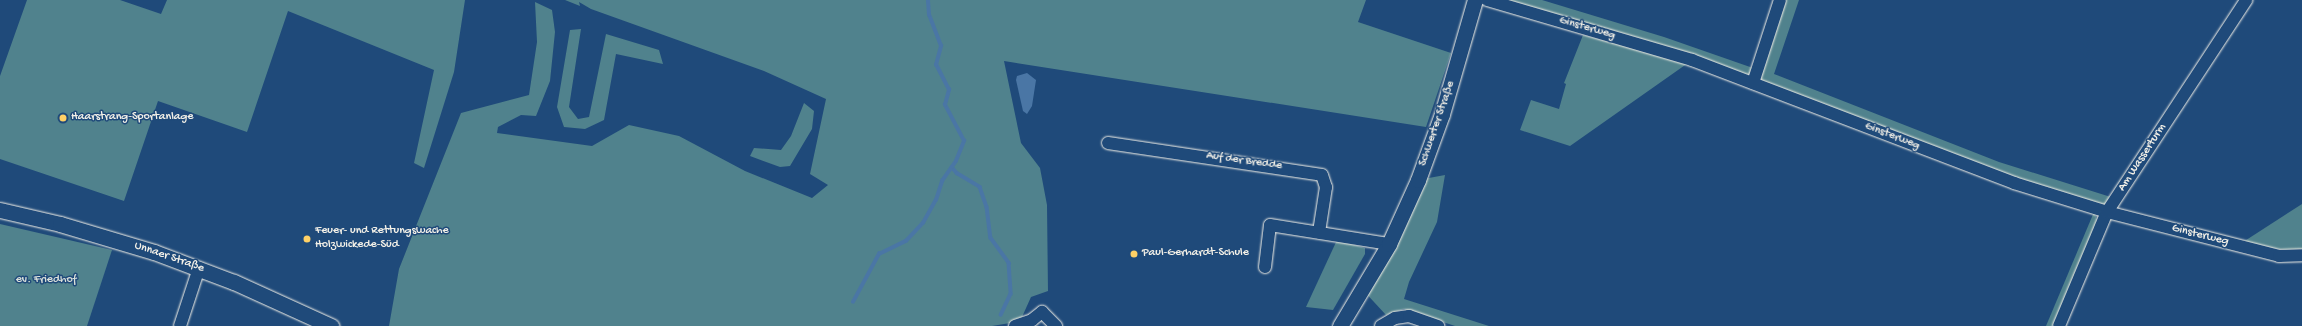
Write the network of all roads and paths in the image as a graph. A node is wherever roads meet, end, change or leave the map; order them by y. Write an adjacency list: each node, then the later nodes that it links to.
1 (1475, 0): 10 (main road, Schwerter Straße)
2 (1487, 0): 5 (street, Ginsterweg)
3 (1780, 0): 5 (street)
4 (2246, 0): 8 (street, Am Wasserturm)
5 (1753, 83): 8 (street, Ginsterweg)
6 (1108, 143): 9 (street, Auf der Bredde)
7 (0, 210): 13 (main road, Unnaer Straße)
8 (2108, 212): 11 (street, Ginsterweg); 21 (street, Am Wasserturm)
9 (1319, 232): 10 (street); 12 (street)
10 (1389, 244): 18 (main road, Schwerter Straße)
11 (2302, 255)
12 (1265, 267)
13 (199, 268): 14 (street); 15 (main road, Unnaer Straße)
14 (180, 326)
15 (331, 326)
16 (1015, 326): 17 (street)
17 (1056, 326)
18 (1340, 326)
19 (1381, 326): 20 (street)
20 (1438, 326)
21 (2059, 326)

